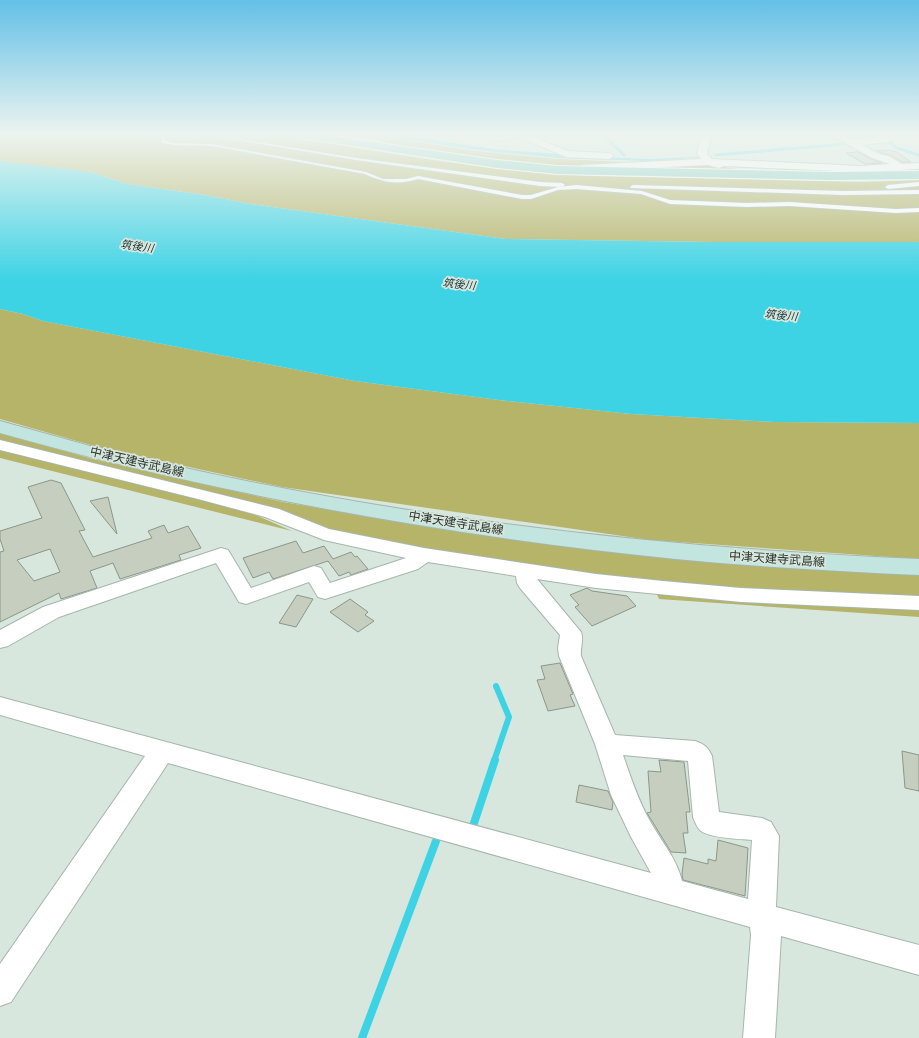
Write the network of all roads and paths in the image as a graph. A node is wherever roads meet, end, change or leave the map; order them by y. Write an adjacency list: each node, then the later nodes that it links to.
1 (453, 183): 6 (lane)
2 (536, 183): 5 (lane)
3 (919, 184): 5 (lane)
4 (919, 192): 5 (lane)
5 (862, 194)
6 (919, 210)
7 (0, 427): 10 (main road, 中津天建寺武島線)
8 (0, 445): 9 (street)
9 (424, 555): 11 (street); 13 (street)
10 (919, 567)
11 (525, 571): 12 (street); 15 (street)
12 (919, 603)
13 (0, 640)
14 (0, 706): 16 (street)
15 (607, 744): 17 (street); 18 (street)
16 (162, 751): 17 (street); 20 (street)
17 (670, 892): 18 (street)
18 (763, 918): 19 (street); 21 (street)
19 (919, 960)
20 (0, 992)
21 (760, 1038)

